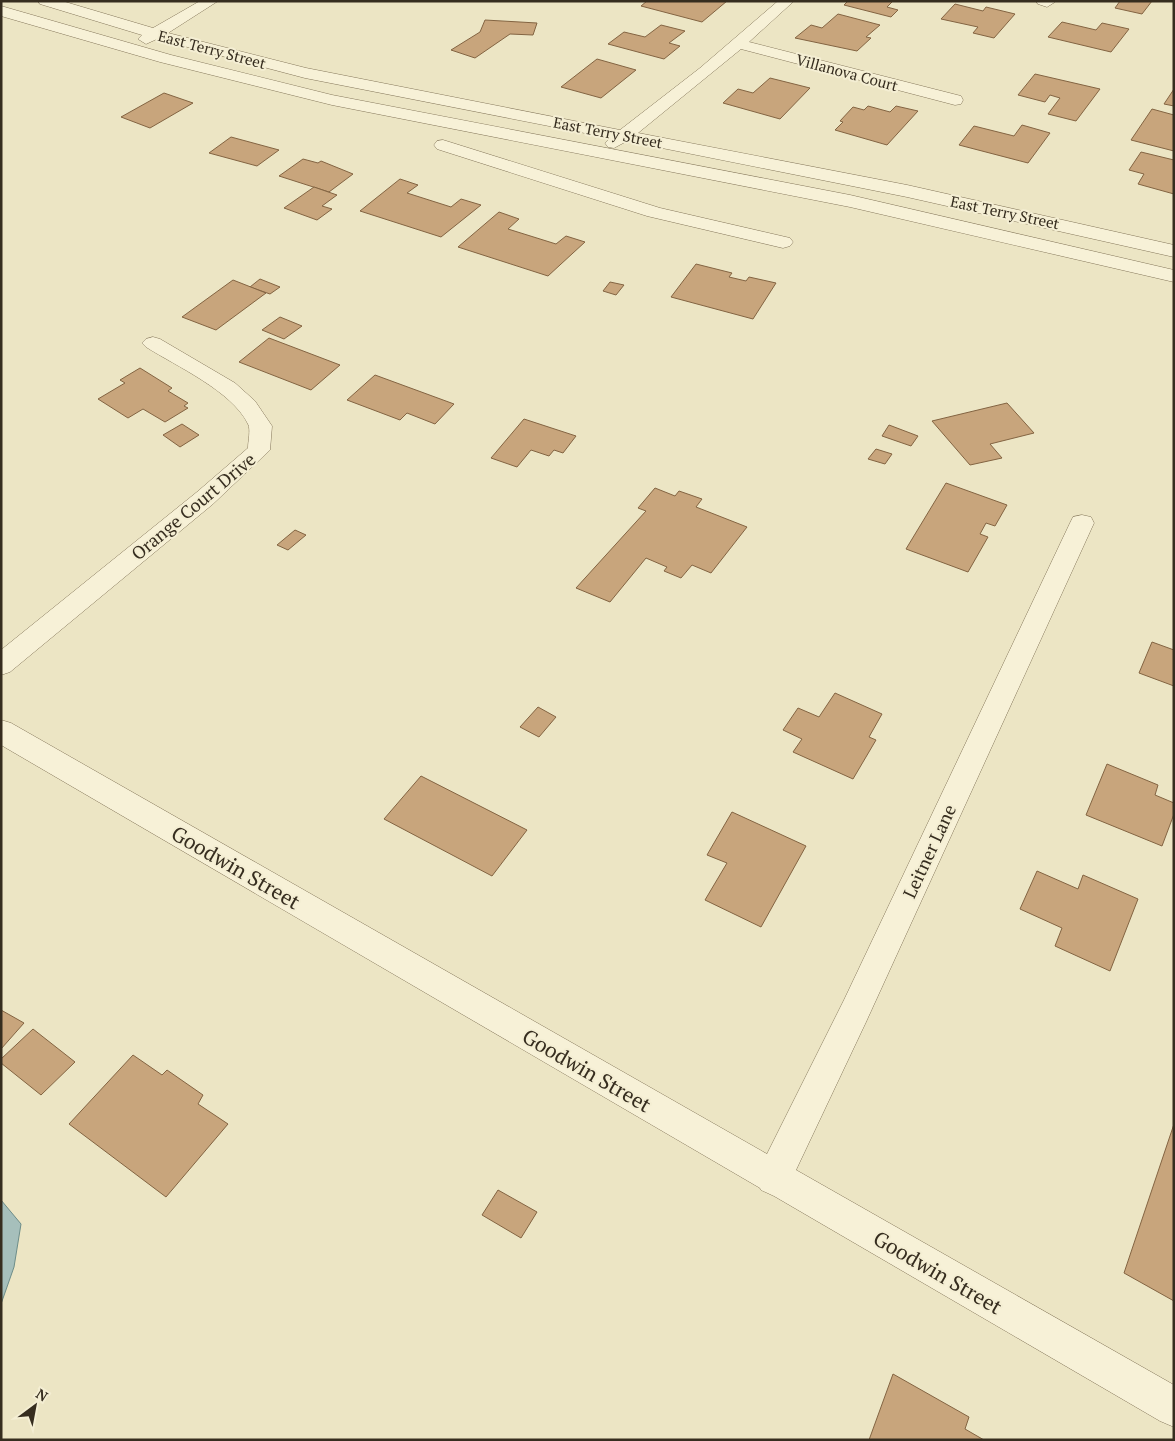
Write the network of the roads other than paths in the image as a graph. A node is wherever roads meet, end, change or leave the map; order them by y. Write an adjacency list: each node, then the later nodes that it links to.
1 (45, 1): 4 (street); 6 (street, East Terry Street)
2 (211, 1): 6 (street)
3 (787, 1): 7 (street)
4 (9, 13): 5 (street); 8 (street)
5 (1, 23)
6 (155, 34): 8 (street); 10 (street, East Terry Street)
7 (739, 44): 9 (street, Villanova Court); 10 (street)
8 (130, 49): 12 (street)
9 (955, 100)
10 (625, 136): 12 (street); 15 (street, East Terry Street)
11 (442, 145): 13 (street)
12 (600, 152): 13 (street); 16 (street)
13 (575, 174): 14 (street)
14 (782, 242)
15 (1174, 251)
16 (1174, 276)
17 (152, 343): 19 (street, Orange Court Drive)
18 (1082, 523): 21 (street, Leitner Lane)
19 (1, 665)
20 (1, 731): 21 (street, Goodwin Street)
21 (774, 1178): 22 (street, Goodwin Street)
22 (1174, 1407)

